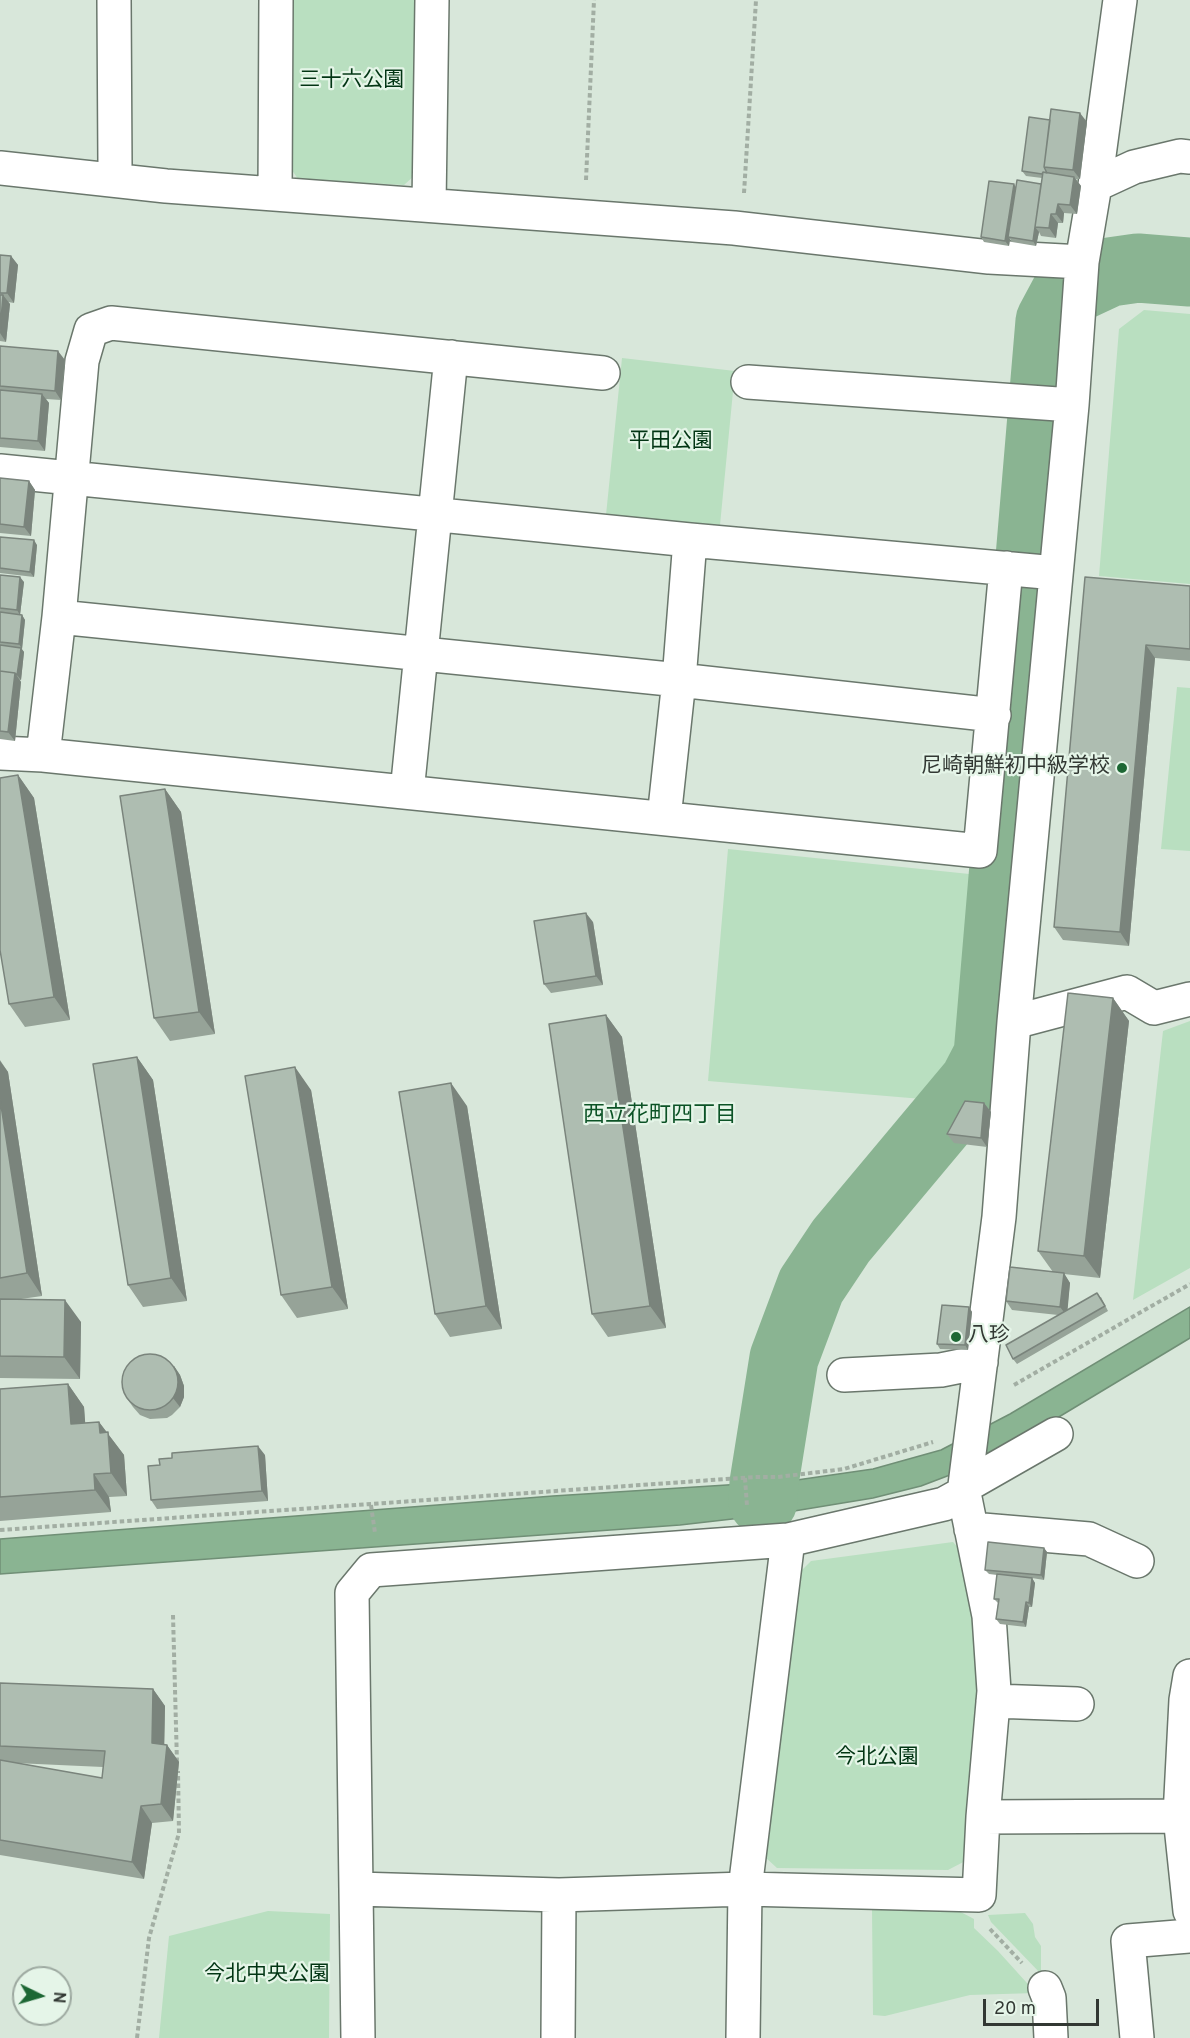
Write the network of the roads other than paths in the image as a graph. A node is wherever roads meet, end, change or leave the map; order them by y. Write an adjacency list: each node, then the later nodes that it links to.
1 (114, 0): 7 (street)
2 (276, 0): 9 (street)
3 (432, 0): 10 (street)
4 (1120, 0): 8 (street)
5 (1190, 157): 8 (street)
6 (0, 168): 7 (street)
7 (112, 180): 9 (street)
8 (1095, 185): 11 (street)
9 (275, 194): 10 (street)
10 (429, 205): 11 (street)
11 (1082, 262): 15 (street)
12 (451, 357): 13 (street); 17 (street); 18 (street)
13 (603, 373)
14 (748, 382): 15 (street)
15 (1054, 404): 20 (street)
16 (0, 471): 17 (street)
17 (71, 478): 18 (street); 21 (street)
18 (434, 514): 19 (street); 22 (street)
19 (690, 540): 20 (street); 23 (street)
20 (1031, 571): 24 (street); 30 (street)
21 (59, 617): 22 (street); 26 (street)
22 (422, 654): 23 (street); 27 (street)
23 (679, 680): 24 (street); 28 (street)
24 (994, 715): 28 (street)
25 (0, 753): 26 (street)
26 (43, 755): 27 (street)
27 (407, 792): 28 (street)
28 (664, 818)
29 (1190, 999): 30 (street)
30 (1014, 1022): 31 (street)
31 (981, 1362): 32 (street); 34 (street)
32 (844, 1375)
33 (1056, 1434): 34 (street)
34 (965, 1486): 35 (street); 36 (street)
35 (971, 1529): 37 (street); 39 (street)
36 (788, 1540): 43 (street); 44 (street)
37 (1137, 1561)
38 (1190, 1676): 41 (street)
39 (993, 1701): 40 (street); 42 (street)
40 (1077, 1704)
41 (1180, 1816): 42 (street); 46 (street)
42 (983, 1817): 44 (street)
43 (357, 1889): 45 (street); 49 (street)
44 (745, 1889): 45 (street); 51 (street)
45 (559, 1895): 50 (street)
46 (1190, 1911)
47 (1190, 1936): 53 (street)
48 (1045, 1988): 52 (street)
49 (358, 2038)
50 (558, 2038)
51 (743, 2038)
52 (1051, 2038)
53 (1137, 2038)

